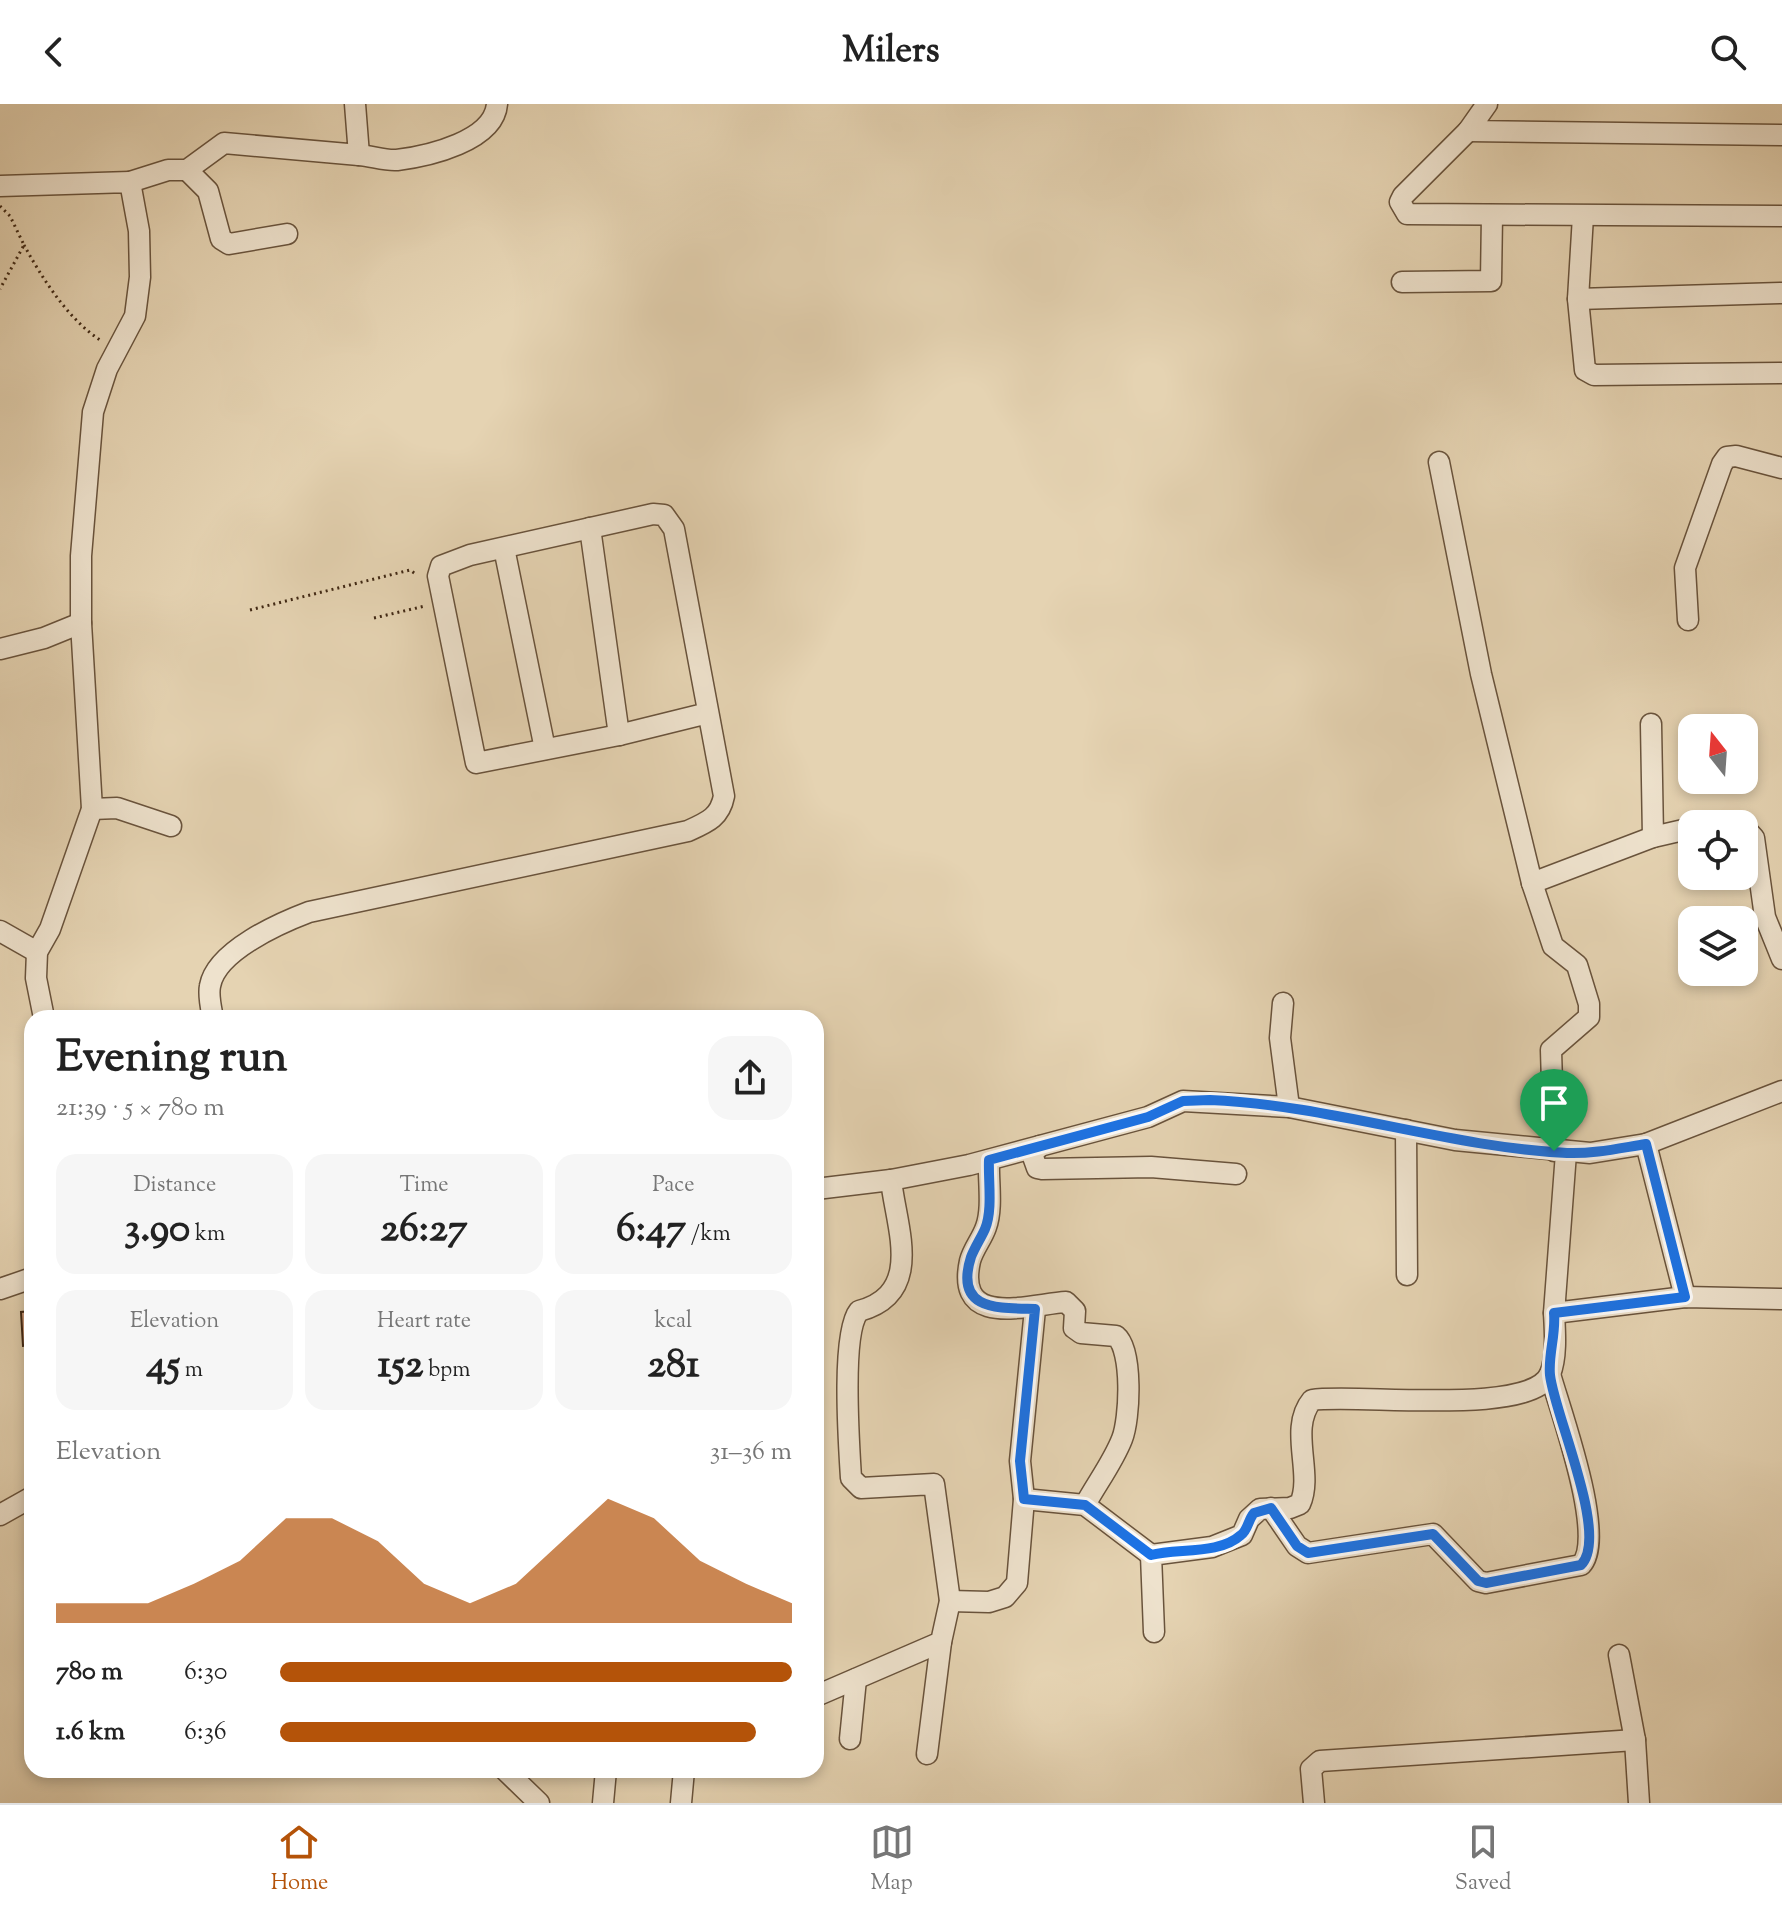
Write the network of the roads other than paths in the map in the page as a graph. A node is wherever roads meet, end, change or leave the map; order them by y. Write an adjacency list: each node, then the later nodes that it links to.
1 (355, 104): 6 (street)
2 (497, 104): 6 (street)
3 (1487, 104): 4 (street)
4 (1468, 131): 5 (street); 10 (street)
5 (1782, 135)
6 (359, 155): 7 (street)
7 (187, 170): 8 (street); 13 (street)
8 (130, 182): 9 (street); 23 (street)
9 (0, 186)
10 (1492, 215): 11 (street); 14 (street)
11 (1583, 216): 12 (street); 16 (street)
12 (1782, 216)
13 (287, 234)
14 (1402, 282)
15 (1782, 293): 16 (street)
16 (1578, 299): 17 (street)
17 (1782, 373)
18 (1439, 462): 34 (street)
19 (1782, 468): 22 (street)
20 (590, 528): 21 (street); 25 (street); 27 (street)
21 (504, 548): 28 (street); 28 (street)
22 (1688, 620)
23 (81, 623): 24 (street); 29 (street)
24 (0, 649)
25 (708, 713): 27 (street); 40 (street)
26 (1651, 724): 32 (street)
27 (619, 735): 28 (street)
28 (545, 749)
29 (92, 809): 30 (street); 36 (street)
30 (171, 826)
31 (1678, 831): 32 (street)
32 (1653, 837): 34 (street)
33 (1758, 867): 37 (street)
34 (1532, 883): 46 (street)
35 (0, 931): 36 (street)
36 (37, 952): 39 (street)
37 (1782, 959)
38 (1283, 1003): 42 (street)
39 (42, 1010)
40 (212, 1010)
41 (1782, 1091): 44 (street)
42 (1289, 1107): 43 (street); 45 (street)
43 (1406, 1130): 46 (street); 51 (street)
44 (1646, 1144): 46 (street); 54 (street)
45 (1040, 1146): 47 (street); 48 (street)
46 (1560, 1152): 57 (street)
47 (989, 1160): 49 (street); 56 (street)
48 (1236, 1174)
49 (891, 1180): 50 (street); 65 (street)
50 (824, 1188)
51 (1407, 1275)
52 (24, 1281): 53 (street)
53 (0, 1289)
54 (1685, 1297): 55 (street); 57 (street)
55 (1782, 1299)
56 (1035, 1309): 59 (street); 61 (street)
57 (1554, 1313): 58 (street)
58 (1550, 1374): 62 (street); 62 (street)
59 (1024, 1499): 61 (street); 65 (street)
60 (24, 1502): 63 (street)
61 (1085, 1505): 64 (street)
62 (1271, 1508): 64 (street)
63 (0, 1515)
64 (1151, 1555): 66 (street)
65 (950, 1601): 67 (street)
66 (1154, 1632)
67 (941, 1642): 69 (street); 73 (street)
68 (1619, 1655): 72 (street)
69 (856, 1679): 70 (street); 71 (street)
70 (824, 1693)
71 (850, 1739)
72 (1635, 1740): 80 (street); 81 (street)
73 (927, 1754)
74 (513, 1778): 77 (street)
75 (605, 1778): 78 (street)
76 (683, 1778): 79 (street)
77 (539, 1803)
78 (603, 1803)
79 (681, 1803)
80 (1314, 1803)
81 (1639, 1803)

